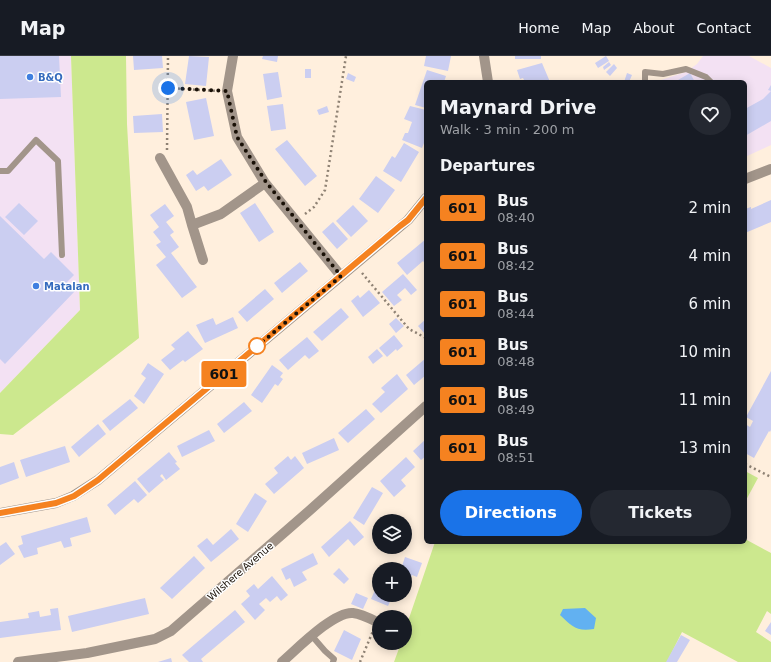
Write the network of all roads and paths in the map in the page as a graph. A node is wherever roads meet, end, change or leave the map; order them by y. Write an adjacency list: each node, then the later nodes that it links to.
1 (168, 56): 8 (path)
2 (233, 56): 9 (street)
3 (346, 56): 16 (path)
4 (484, 56): 5 (street)
5 (488, 80)
6 (645, 80): 7 (lane)
7 (709, 80)
8 (168, 88): 9 (path); 10 (path)
9 (227, 91): 14 (street)
10 (160, 158): 17 (street)
11 (771, 169): 13 (street)
12 (0, 171): 18 (lane)
13 (747, 177)
14 (266, 182): 16 (street); 17 (street)
15 (424, 200): 20 (street)
16 (297, 221): 21 (street)
17 (192, 225): 19 (street)
18 (62, 255)
19 (203, 260)
20 (355, 265): 21 (street); 22 (path)
21 (341, 276): 26 (street)
22 (424, 337)
23 (424, 408): 30 (street, Wilshere Avenue)
24 (747, 465): 25 (path)
25 (771, 477)
26 (0, 513)
27 (372, 620): 29 (street)
28 (372, 635): 34 (path)
29 (312, 636): 32 (street); 33 (lane)
30 (88, 658): 31 (street, Wilshere Avenue)
31 (18, 662)
32 (282, 662)
33 (333, 662)
34 (360, 662)

